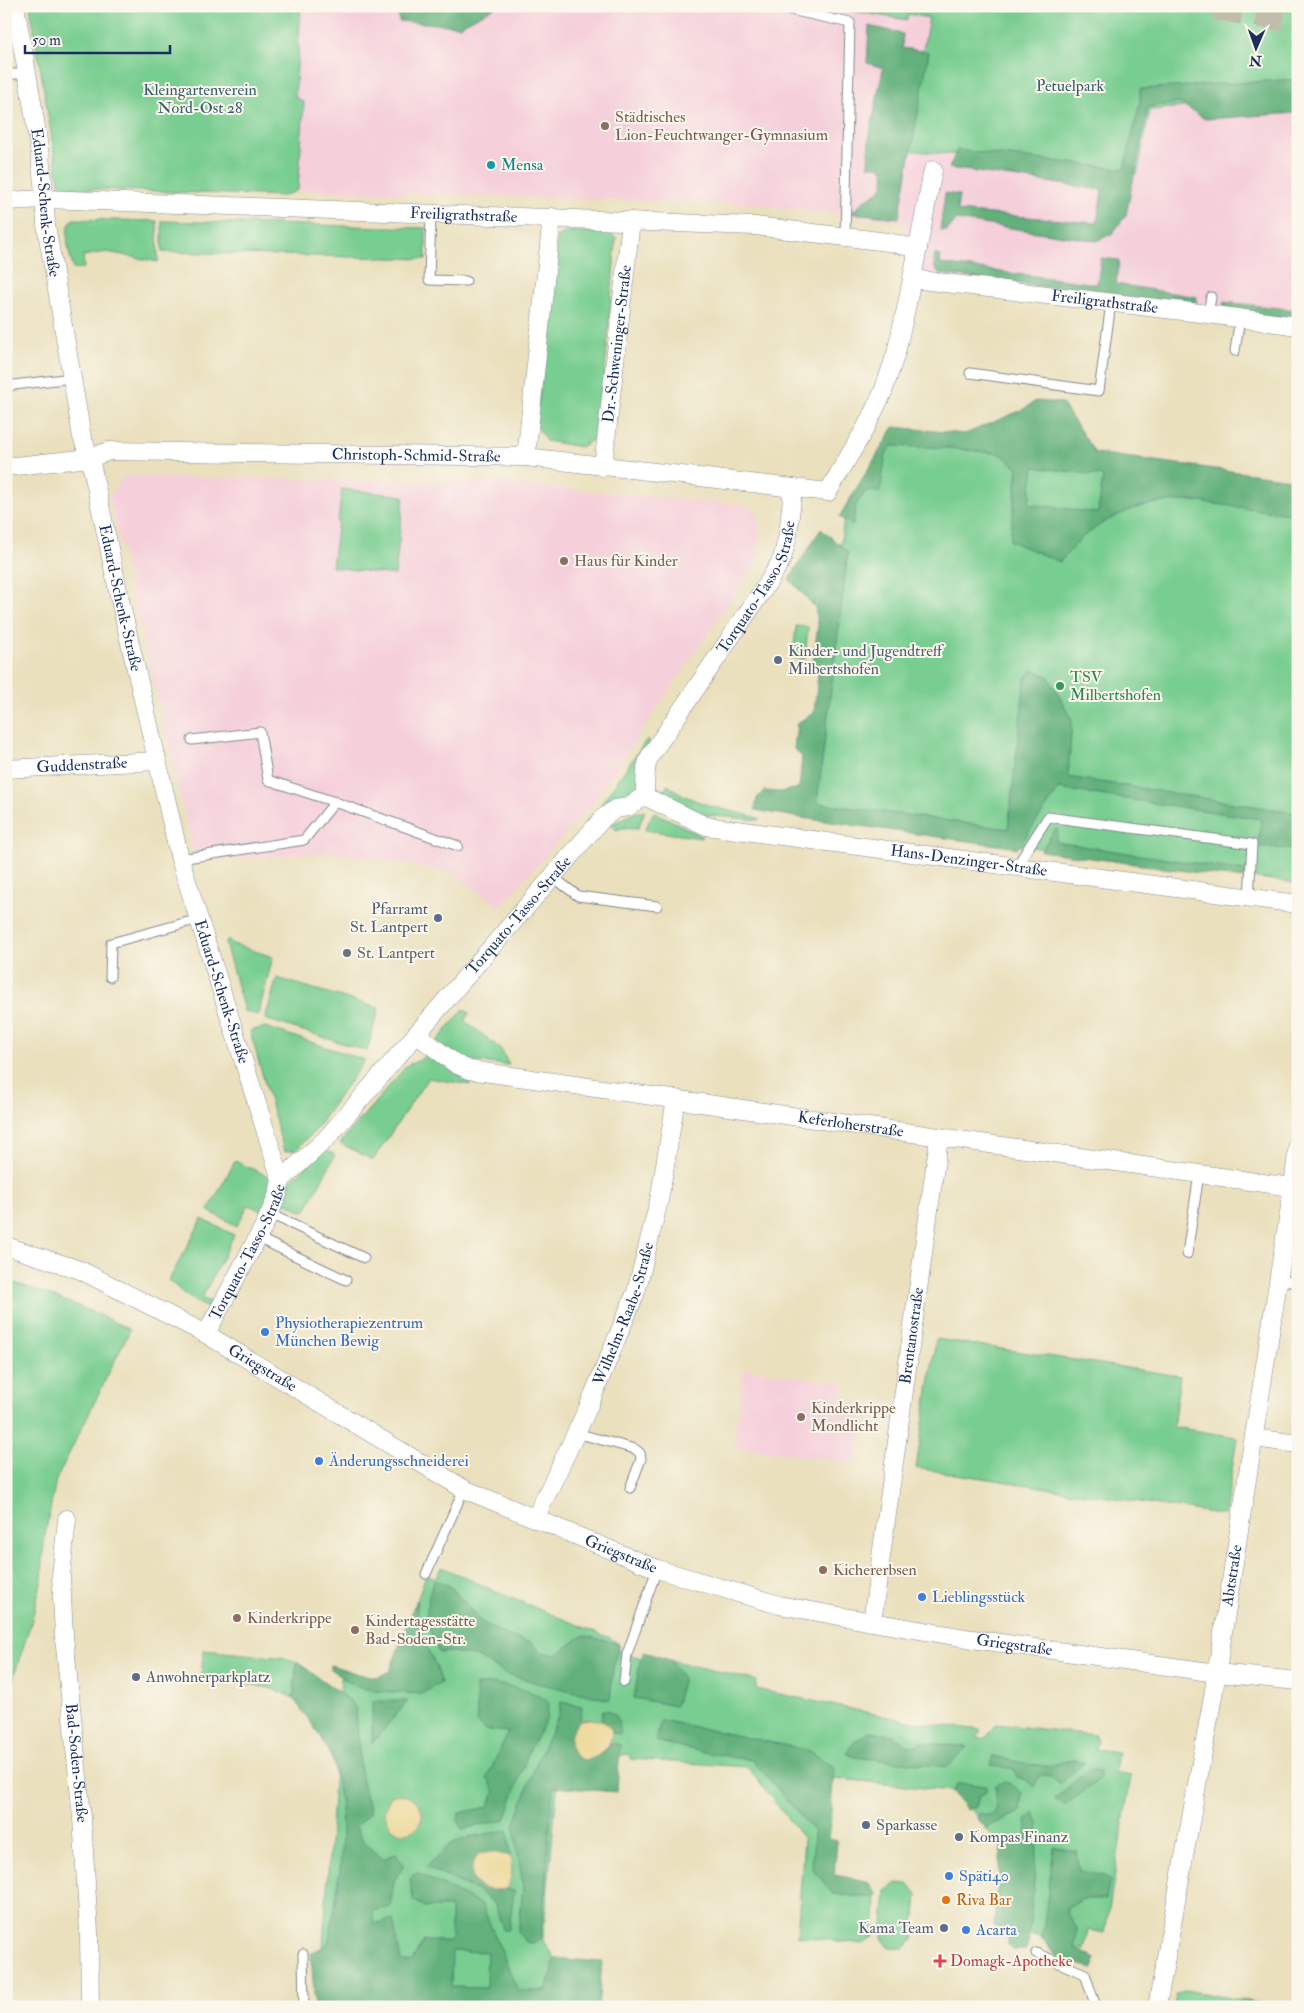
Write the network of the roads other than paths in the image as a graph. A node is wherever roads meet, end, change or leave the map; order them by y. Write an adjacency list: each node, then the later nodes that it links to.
1 (14, 6): 4 (street, Eduard-Schenk-Straße)
2 (772, 6): 11 (lane)
3 (6, 74): 4 (lane)
4 (26, 74): 6 (street, Eduard-Schenk-Straße)
5 (933, 170): 12 (street)
6 (45, 199): 7 (street, Freiligrathstraße); 8 (street, Freiligrathstraße); 20 (street, Eduard-Schenk-Straße)
7 (6, 201)
8 (431, 213): 9 (street, Freiligrathstraße); 14 (lane)
9 (552, 218): 10 (street, Freiligrathstraße); 22 (street)
10 (631, 220): 11 (street, Freiligrathstraße); 25 (street, Dr.-Schweninger-Straße)
11 (845, 237): 12 (street, Freiligrathstraße)
12 (918, 249): 13 (street)
13 (912, 279): 15 (street, Freiligrathstraße); 26 (street, Christoph-Schmid-Straße)
14 (466, 282)
15 (1111, 303): 16 (street, Freiligrathstraße); 19 (lane)
16 (1240, 318): 17 (street, Freiligrathstraße); 18 (lane)
17 (1298, 326)
18 (1234, 351)
19 (970, 373)
20 (72, 378): 21 (lane); 23 (street, Eduard-Schenk-Straße)
21 (6, 386)
22 (526, 457): 23 (street, Christoph-Schmid-Straße); 25 (street, Christoph-Schmid-Straße)
23 (90, 458): 24 (street, Christoph-Schmid-Straße); 28 (street, Eduard-Schenk-Straße)
24 (6, 467)
25 (603, 467): 26 (street, Christoph-Schmid-Straße)
26 (793, 488): 30 (street, Torquato-Tasso-Straße)
27 (192, 740): 31 (lane)
28 (157, 761): 29 (street, Guddenstraße); 33 (street, Eduard-Schenk-Straße)
29 (6, 769)
30 (644, 796): 34 (street, Hans-Denzinger-Straße); 35 (street, Torquato-Tasso-Straße)
31 (335, 802): 32 (lane); 33 (lane)
32 (458, 846)
33 (180, 859): 39 (street, Eduard-Schenk-Straße)
34 (1016, 867): 36 (street, Hans-Denzinger-Straße); 36 (lane)
35 (553, 877): 38 (lane); 41 (street, Torquato-Tasso-Straße)
36 (1249, 898): 37 (street, Hans-Denzinger-Straße)
37 (1298, 904)
38 (657, 906)
39 (198, 919): 40 (lane); 46 (street, Eduard-Schenk-Straße)
40 (110, 977)
41 (416, 1034): 42 (street, Keferloherstraße); 46 (street, Torquato-Tasso-Straße)
42 (676, 1099): 43 (street, Keferloherstraße); 57 (street, Wilhelm-Raabe-Straße)
43 (940, 1138): 45 (street, Keferloherstraße); 66 (street, Brentanostraße)
44 (1298, 1144): 47 (street, Abtstraße)
45 (1199, 1174): 47 (street, Keferloherstraße); 51 (lane)
46 (281, 1180): 48 (street, Torquato-Tasso-Straße)
47 (1296, 1188): 54 (street, Abtstraße)
48 (270, 1214): 49 (street, Torquato-Tasso-Straße); 52 (lane)
49 (258, 1238): 53 (lane); 56 (street, Torquato-Tasso-Straße)
50 (6, 1246): 56 (street, Griegstraße)
51 (1187, 1254)
52 (364, 1258)
53 (346, 1280)
54 (1279, 1280): 55 (lane); 58 (street, Abtstraße)
55 (1298, 1283)
56 (206, 1334): 61 (street, Griegstraße)
57 (576, 1433): 60 (lane); 63 (street, Wilhelm-Raabe-Straße)
58 (1254, 1438): 59 (street); 67 (street, Abtstraße)
59 (1298, 1444)
60 (630, 1488)
61 (464, 1489): 63 (street, Griegstraße); 65 (lane)
62 (67, 1519): 72 (street, Bad-Soden-Straße)
63 (536, 1519): 64 (street, Griegstraße)
64 (657, 1569): 66 (street, Griegstraße); 69 (lane)
65 (426, 1574)
66 (872, 1622): 67 (street, Griegstraße)
67 (1217, 1672): 68 (street, Griegstraße); 75 (street, Abtstraße)
68 (1298, 1681)
69 (624, 1682)
70 (1036, 1953): 74 (lane)
71 (303, 1954): 73 (lane)
72 (90, 2007)
73 (304, 2007)
74 (1096, 2007)
75 (1157, 2007)

